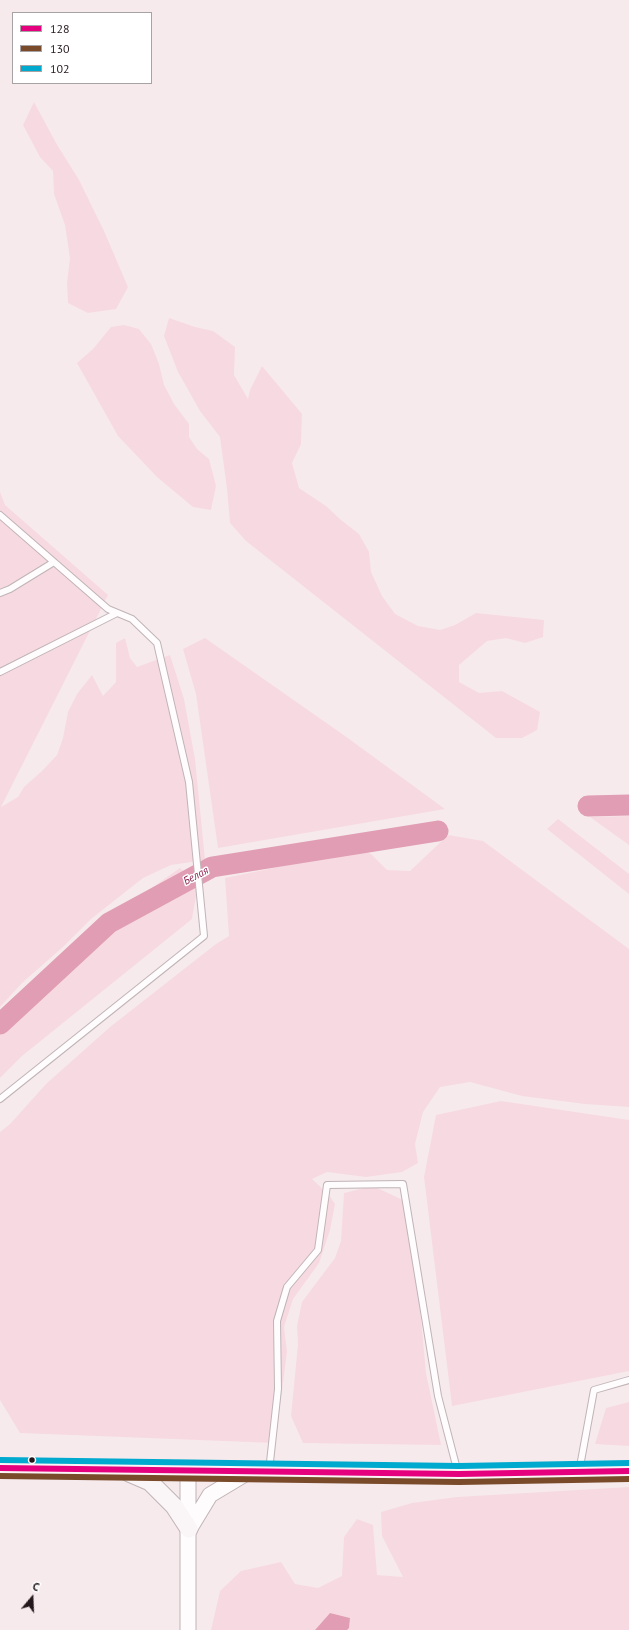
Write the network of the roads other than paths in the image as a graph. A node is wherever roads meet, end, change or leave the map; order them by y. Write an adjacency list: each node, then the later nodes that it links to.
1 (0, 515): 2 (lane)
2 (3, 521): 3 (lane)
3 (54, 562): 4 (lane); 5 (lane)
4 (0, 593)
5 (118, 613): 6 (lane); 7 (lane)
6 (0, 672)
7 (0, 1099)
8 (629, 1380): 15 (lane)
9 (0, 1468): 10 (main road)
10 (120, 1469): 11 (main road); 17 (main road)
11 (188, 1470): 12 (main road); 17 (street)
12 (250, 1471): 13 (main road); 17 (street)
13 (270, 1471): 16 (main road); 16 (lane)
14 (629, 1471): 15 (main road)
15 (578, 1473): 16 (main road)
16 (459, 1474)
17 (189, 1529): 18 (street)
18 (188, 1630)

